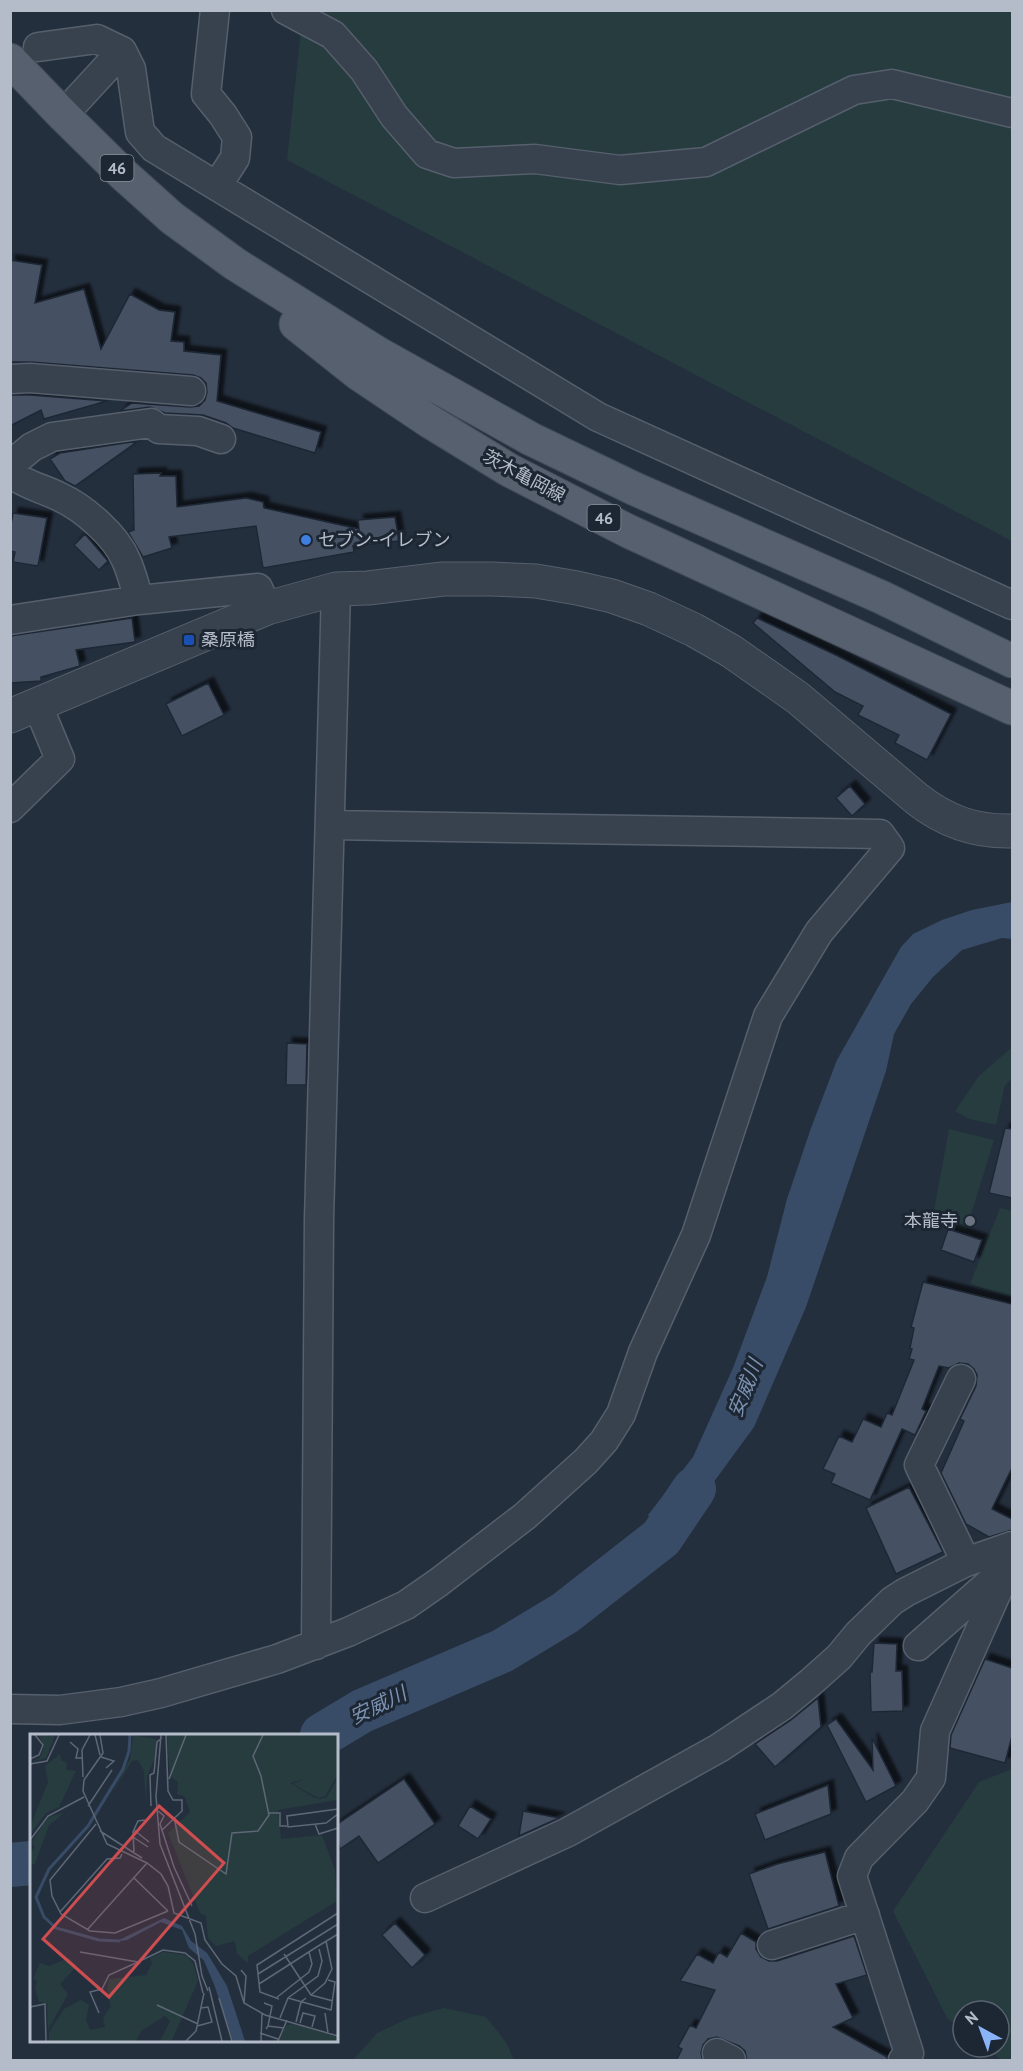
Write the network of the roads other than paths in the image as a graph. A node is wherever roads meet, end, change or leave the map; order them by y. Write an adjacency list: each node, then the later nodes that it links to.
1 (215, 10): 7 (street)
2 (286, 10): 5 (street)
3 (122, 51): 4 (street); 6 (street); 7 (street)
4 (24, 54): 6 (main road, 茨木亀岡線 / 46)
5 (1012, 113)
6 (63, 115): 8 (main road, 茨木亀岡線 / 46)
7 (217, 186): 16 (street)
8 (235, 264): 19 (main road, 茨木亀岡線 / 46); 20 (main road, 茨木亀岡線 / 46)
9 (10, 379): 10 (street)
10 (191, 391)
11 (221, 439): 12 (street)
12 (10, 465)
13 (10, 474): 15 (street)
14 (336, 589): 17 (street); 23 (street); 24 (street)
15 (139, 600): 17 (street); 18 (street)
16 (1012, 604)
17 (267, 608): 21 (street)
18 (10, 620)
19 (1012, 661)
20 (1012, 708)
21 (24, 711): 22 (street)
22 (10, 808)
23 (330, 825): 28 (street); 28 (street)
24 (1012, 831)
25 (961, 1379): 27 (street)
26 (1012, 1556): 27 (street); 29 (street); 32 (street)
27 (966, 1563): 31 (street)
28 (316, 1645): 30 (street)
29 (918, 1646)
30 (10, 1709)
31 (425, 1898)
32 (865, 1915): 33 (street); 34 (street)
33 (772, 1945)
34 (903, 2061)

